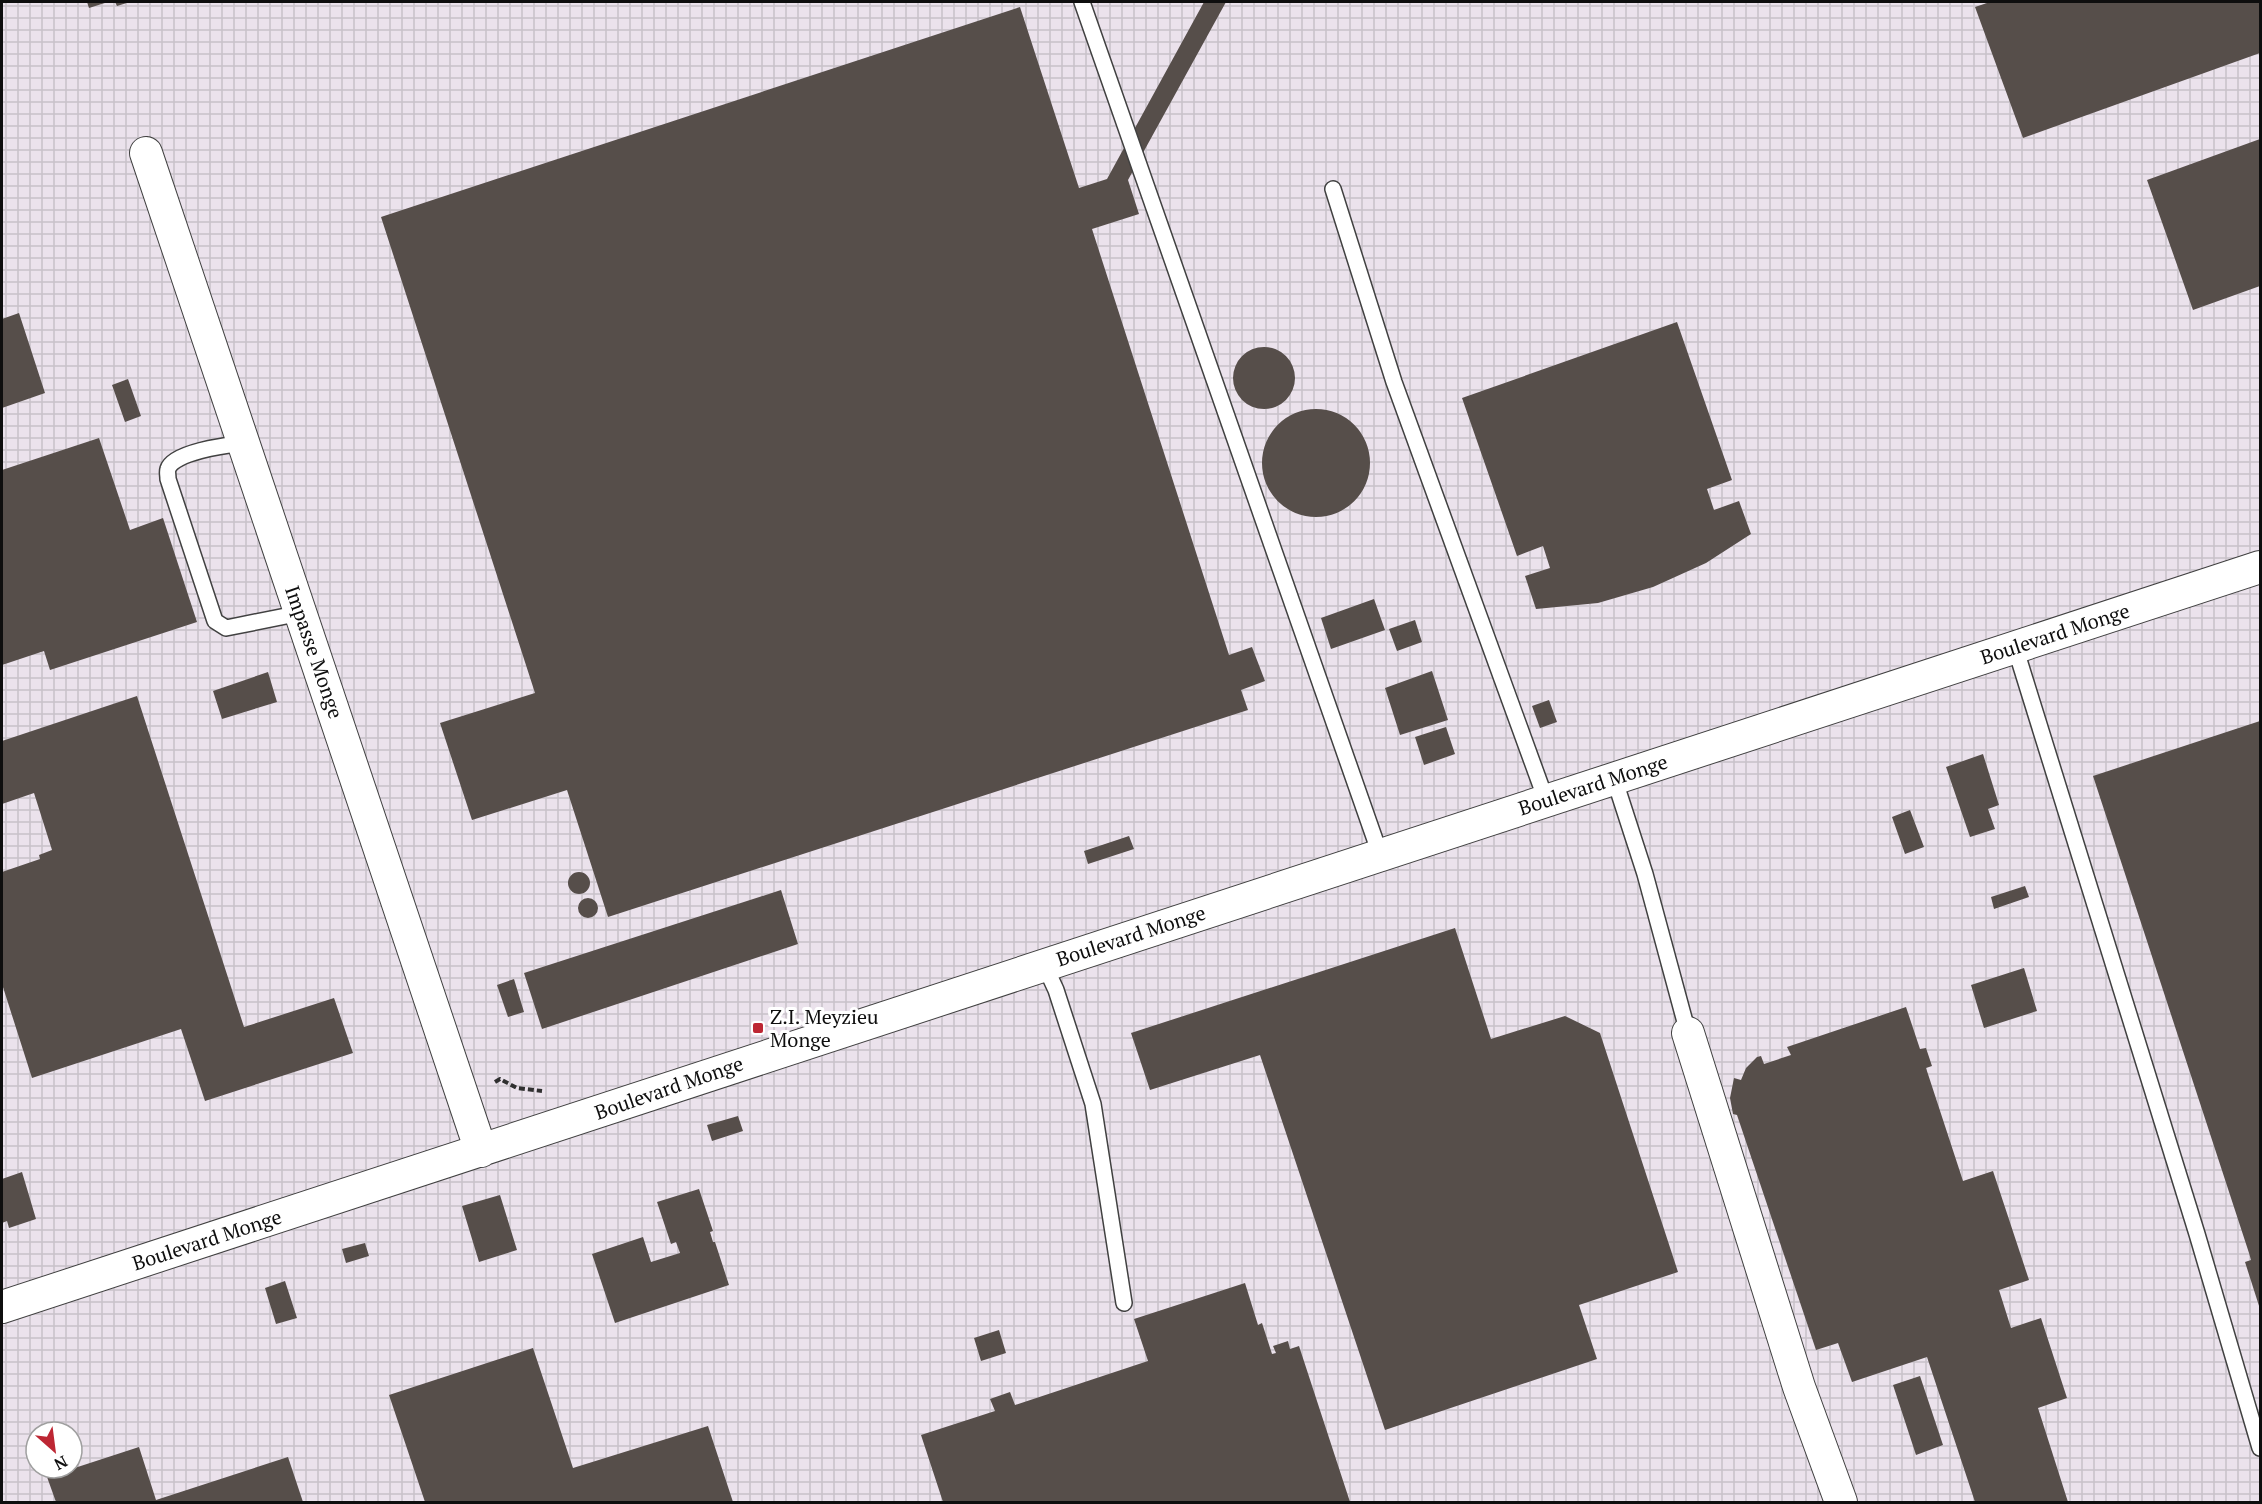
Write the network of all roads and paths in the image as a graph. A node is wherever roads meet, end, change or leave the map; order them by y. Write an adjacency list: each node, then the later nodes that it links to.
1 (1082, 2): 10 (lane)
2 (146, 153): 4 (street, Impasse Monge)
3 (1333, 189): 9 (lane)
4 (243, 443): 6 (street, Impasse Monge); 6 (lane)
5 (2260, 567): 7 (street, Boulevard Monge)
6 (300, 613): 13 (street, Impasse Monge)
7 (2015, 647): 8 (street, Boulevard Monge); 16 (lane)
8 (1614, 778): 9 (street, Boulevard Monge); 12 (lane)
9 (1546, 800): 10 (street, Boulevard Monge)
10 (1380, 854): 11 (street, Boulevard Monge)
11 (1044, 964): 13 (street, Boulevard Monge); 14 (lane)
12 (1688, 1033): 17 (street)
13 (481, 1151): 15 (street, Boulevard Monge)
14 (1124, 1303)
15 (2, 1307)
16 (2260, 1448)
17 (1841, 1503)

